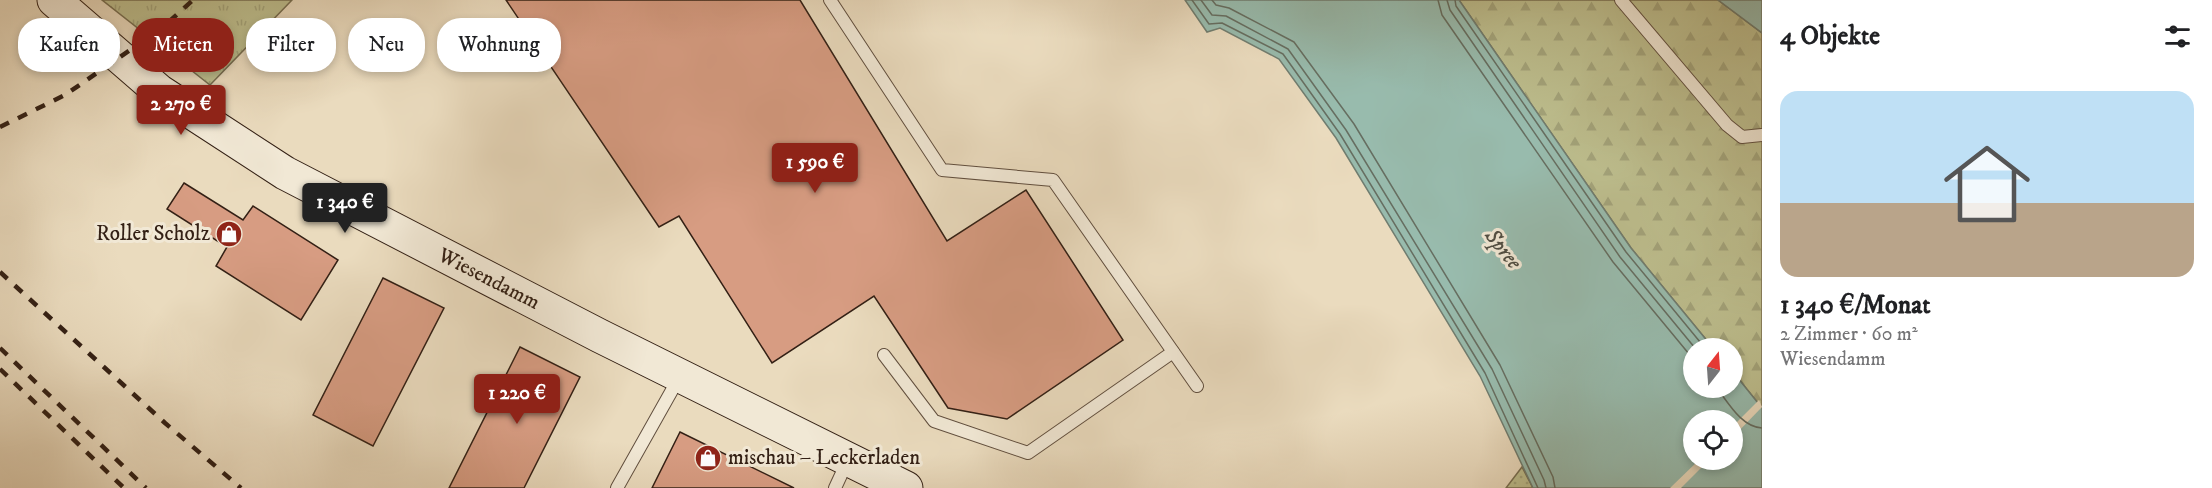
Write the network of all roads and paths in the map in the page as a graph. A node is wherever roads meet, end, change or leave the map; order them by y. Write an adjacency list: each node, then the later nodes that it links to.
1 (830, 0): 5 (lane)
2 (1621, 0): 4 (lane)
3 (60, 5): 7 (street, Wiesendamm)
4 (1762, 135)
5 (1173, 352): 6 (lane); 8 (lane)
6 (884, 355)
7 (681, 375): 9 (street, Wiesendamm); 10 (lane)
8 (1197, 386)
9 (842, 474): 11 (street, Wiesendamm)
10 (617, 488)
11 (906, 488)

